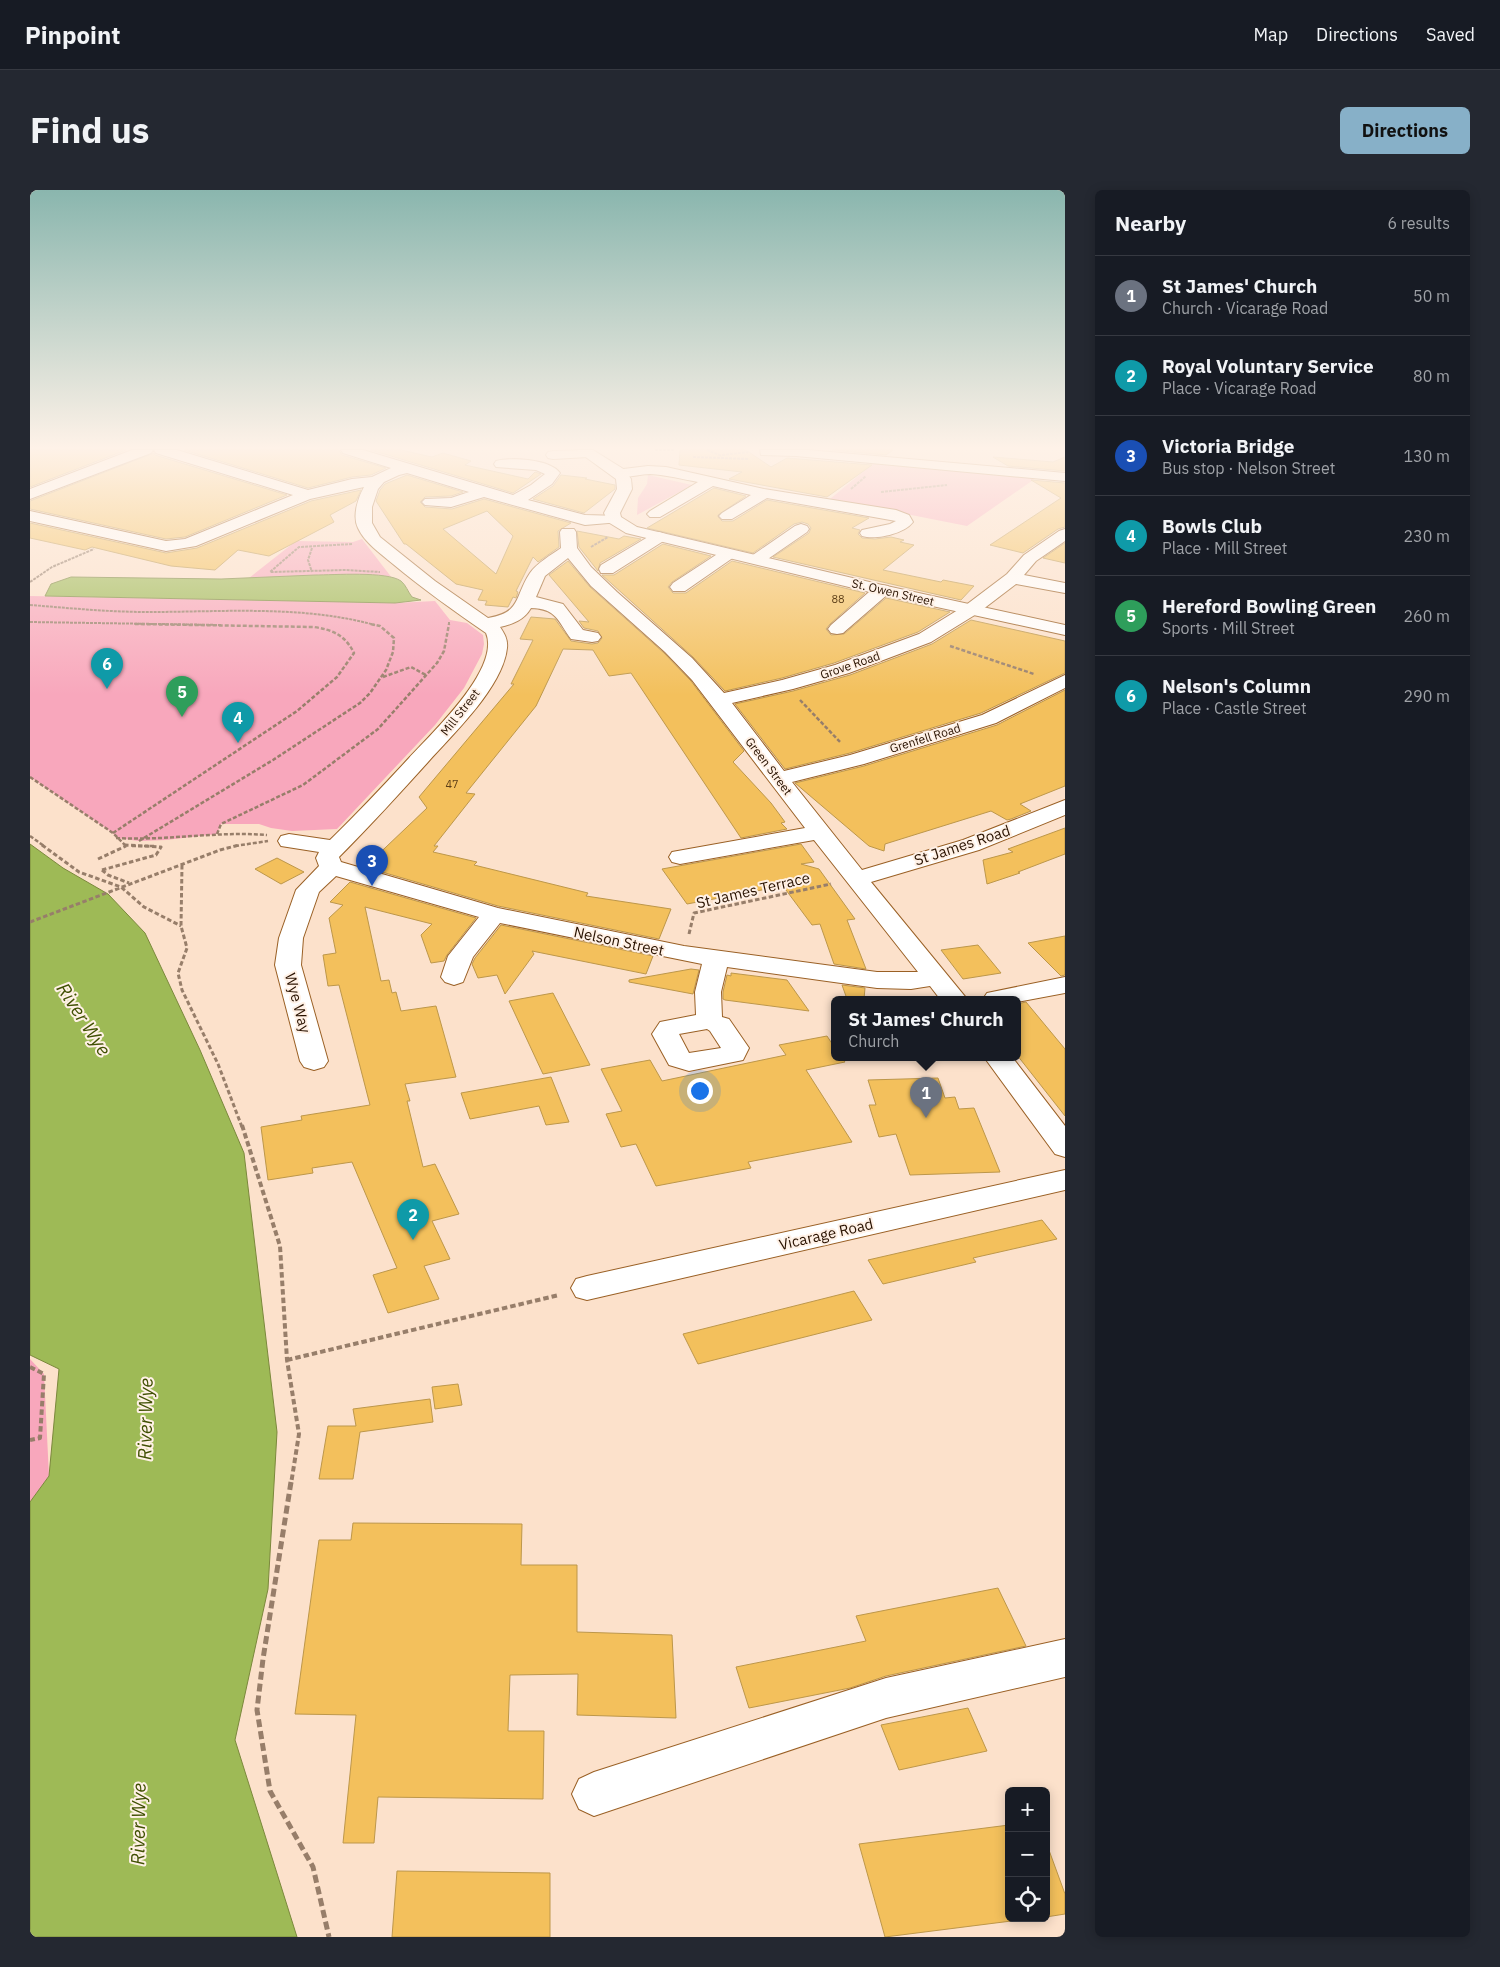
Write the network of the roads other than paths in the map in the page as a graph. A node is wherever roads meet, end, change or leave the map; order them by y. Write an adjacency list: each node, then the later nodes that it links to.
1 (101, 532): 2 (main road)
2 (218, 532)
3 (369, 532): 22 (main road)
4 (568, 532): 12 (main road)
5 (638, 532): 10 (main road, St. Owen Street)
6 (797, 532): 13 (main road)
7 (868, 532): 8 (main road)
8 (871, 532)
9 (1065, 534): 16 (main road, Grove Road)
10 (659, 537): 11 (main road, St. Owen Street); 15 (main road)
11 (728, 554): 13 (main road, St. Owen Street); 18 (main road)
12 (576, 558): 14 (main road); 14 (main road); 27 (main road, Green Street)
13 (756, 560): 19 (main road, St. Owen Street)
14 (548, 566): 20 (main road)
15 (607, 569)
16 (1013, 578): 17 (main road); 21 (main road, Grove Road)
17 (1064, 586)
18 (679, 587)
19 (882, 590): 21 (main road, St. Owen Street); 23 (main road)
20 (524, 602): 22 (main road); 25 (main road)
21 (972, 609): 24 (main road, St. Owen Street); 27 (main road, Grove Road)
22 (486, 624): 33 (main road, Mill Street)
23 (836, 629)
24 (1065, 630)
25 (592, 637)
26 (1063, 682): 28 (main road, Grenfell Road)
27 (720, 700): 28 (main road, Green Street)
28 (779, 780): 30 (main road, Green Street)
29 (1065, 808): 34 (main road, St James Road)
30 (820, 832): 32 (main road); 34 (main road, Green Street)
31 (289, 840): 33 (main road)
32 (680, 857)
33 (333, 858): 35 (main road, Nelson Street); 44 (main road, Wye Way)
34 (857, 878): 38 (main road, Green Street)
35 (494, 914): 36 (main road, Nelson Street); 37 (main road)
36 (716, 959): 40 (main road, Nelson Street); 43 (main road)
37 (454, 977)
38 (936, 978): 40 (main road, Nelson Street); 41 (main road, Green Street)
39 (1065, 985): 42 (main road)
40 (833, 987)
41 (951, 996)
42 (1011, 996)
43 (710, 1021)
44 (314, 1061)
45 (1001, 1061): 46 (main road)
46 (1065, 1147)
47 (1065, 1180): 48 (main road, Vicarage Road)
48 (587, 1288)
49 (1065, 1658): 50 (main road)
50 (594, 1794)

